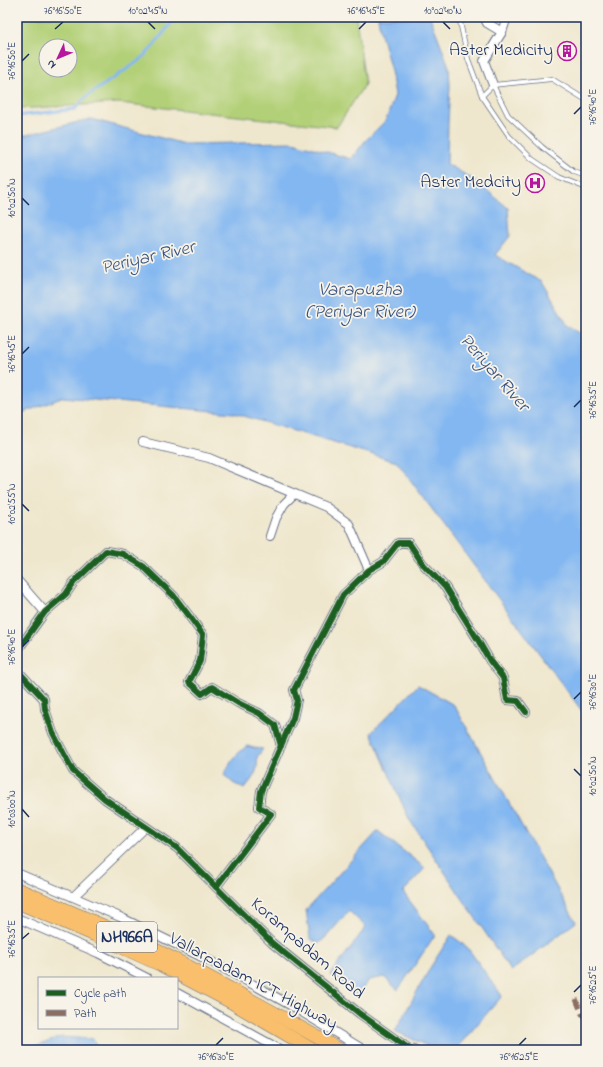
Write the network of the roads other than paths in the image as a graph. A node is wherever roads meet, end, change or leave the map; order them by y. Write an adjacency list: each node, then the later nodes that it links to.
1 (459, 17): 6 (lane)
2 (484, 17): 4 (street)
3 (506, 17): 4 (street)
4 (502, 32): 5 (street)
5 (493, 85): 6 (lane); 7 (lane); 8 (lane)
6 (482, 96): 9 (lane)
7 (586, 100)
8 (586, 176)
9 (586, 188)
10 (144, 442): 11 (street)
11 (294, 494): 12 (street); 13 (street)
12 (270, 536)
13 (369, 570): 18 (street); 19 (street)
14 (17, 580): 15 (street)
15 (45, 612): 16 (street); 19 (street)
16 (17, 651)
17 (17, 670): 20 (street, Korampadam Road)
18 (526, 712)
19 (281, 746): 22 (street)
20 (146, 827): 22 (street, Korampadam Road); 24 (street)
21 (17, 874): 24 (street)
22 (216, 887): 34 (street, Korampadam Road)
23 (17, 889): 29 (highway, Vallarpadam ICT Highway / NH966A)
24 (73, 897): 33 (street)
25 (17, 902): 29 (highway, Vallarpadam ICT Highway / NH966A)
26 (17, 918): 27 (street)
27 (145, 977)
28 (178, 994): 30 (street)
29 (232, 996): 31 (highway, Vallarpadam ICT Highway / NH966A); 32 (highway, Vallarpadam ICT Highway / NH966A)
30 (281, 1050)
31 (314, 1050)
32 (340, 1050)
33 (364, 1050)
34 (414, 1050)

